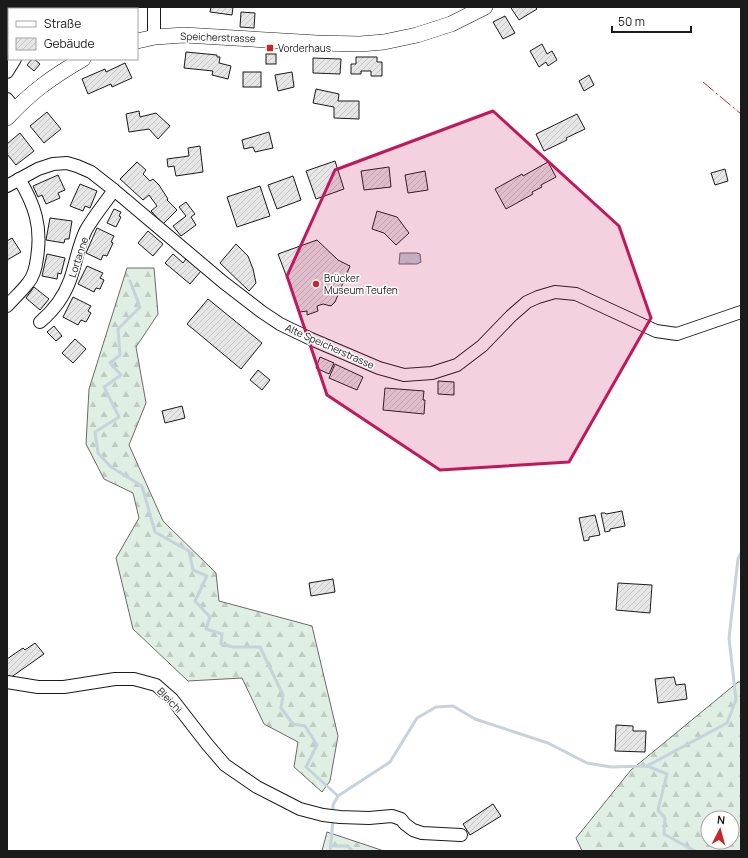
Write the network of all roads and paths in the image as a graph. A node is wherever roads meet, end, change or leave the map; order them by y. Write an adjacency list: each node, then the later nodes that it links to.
1 (154, 7): 3 (street)
2 (485, 7): 3 (main road, Speicherstrasse)
3 (155, 37): 4 (main road, Speicherstrasse)
4 (138, 41)
5 (14, 60): 7 (street)
6 (81, 60): 8 (main road)
7 (7, 72)
8 (10, 109)
9 (19, 179): 10 (street, Alte Speicherstrasse); 11 (street, Alte Speicherstrasse); 12 (street)
10 (7, 186)
11 (114, 190): 13 (street, Alte Speicherstrasse); 14 (street, Lortanne)
12 (7, 306)
13 (741, 312)
14 (40, 322)
15 (7, 682): 16 (street, Bleichi)
16 (461, 835)

